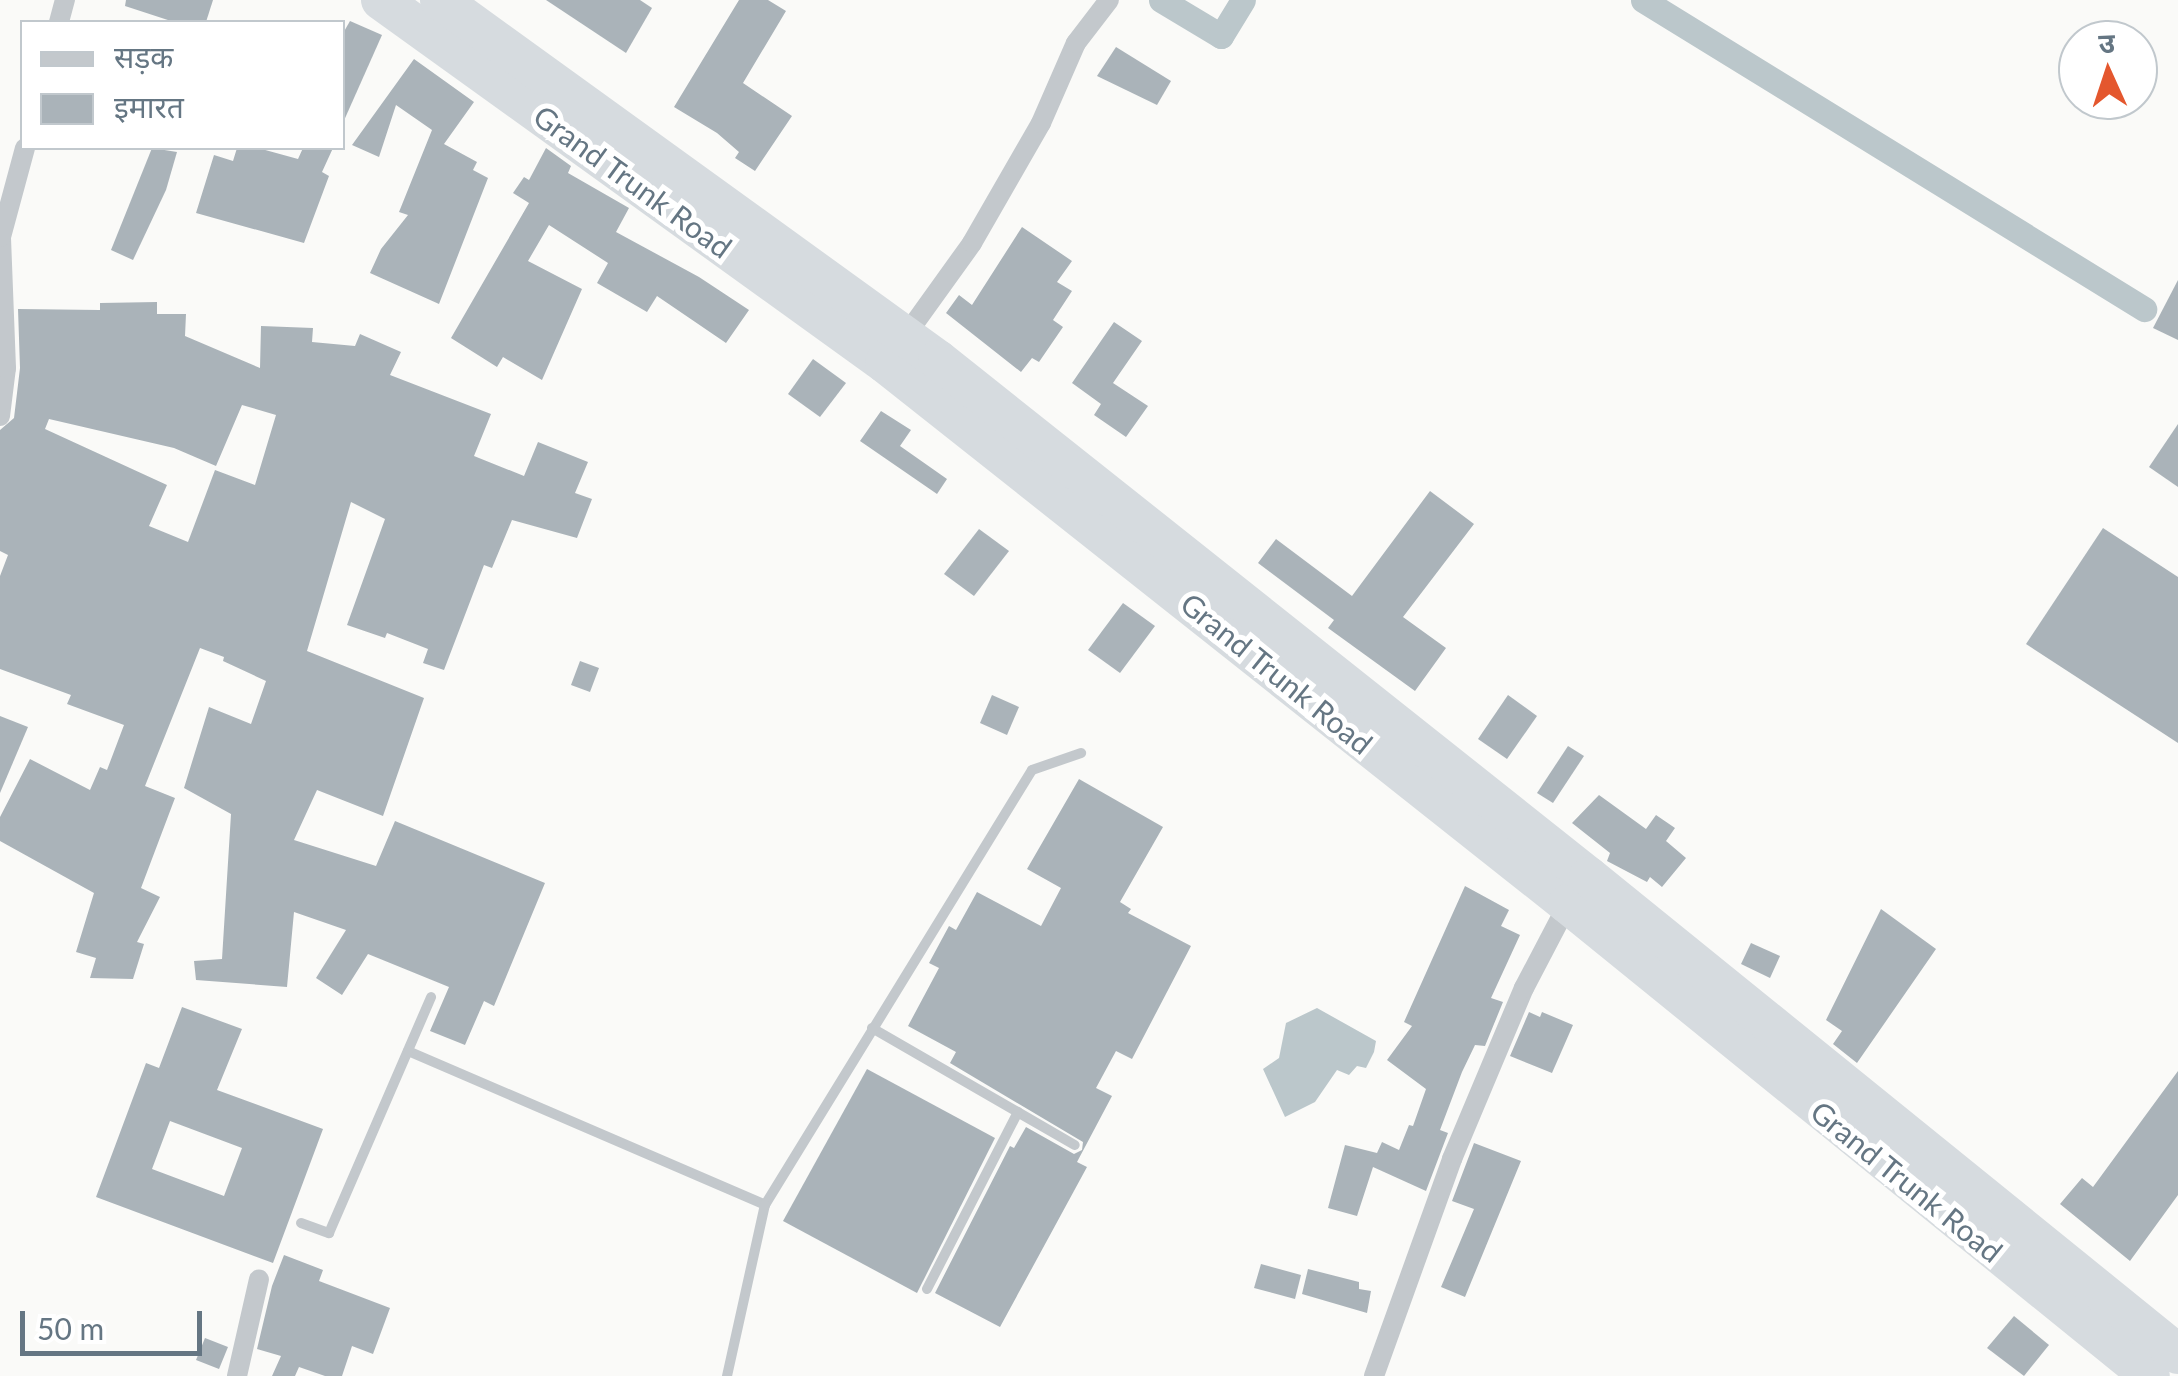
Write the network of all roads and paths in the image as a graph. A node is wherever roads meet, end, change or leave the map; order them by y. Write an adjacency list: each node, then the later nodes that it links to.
1 (381, 0): 4 (highway, Grand Trunk Road)
2 (440, 0): 4 (highway, Grand Trunk Road)
3 (1109, 0): 6 (street)
4 (587, 127): 6 (highway, Grand Trunk Road); 8 (highway, Grand Trunk Road)
5 (24, 150): 7 (street)
6 (906, 335): 8 (highway, Grand Trunk Road)
7 (0, 416)
8 (989, 422): 9 (highway, Grand Trunk Road)
9 (1235, 618): 11 (highway, Grand Trunk Road); 12 (highway, Grand Trunk Road)
10 (1081, 752): 14 (lane)
11 (1568, 904): 12 (highway, Grand Trunk Road); 26 (street)
12 (1622, 927): 20 (highway, Grand Trunk Road)
13 (431, 997): 15 (lane)
14 (872, 1028): 16 (lane); 18 (lane)
15 (408, 1050): 18 (lane); 19 (lane)
16 (1018, 1112): 17 (lane); 22 (lane)
17 (1075, 1145)
18 (764, 1205): 25 (lane)
19 (301, 1223)
20 (1998, 1231): 23 (highway, Grand Trunk Road); 27 (highway, Grand Trunk Road)
21 (259, 1279): 24 (street)
22 (927, 1289)
23 (2178, 1354)
24 (237, 1376)
25 (726, 1376)
26 (1374, 1376)
27 (2150, 1376)

